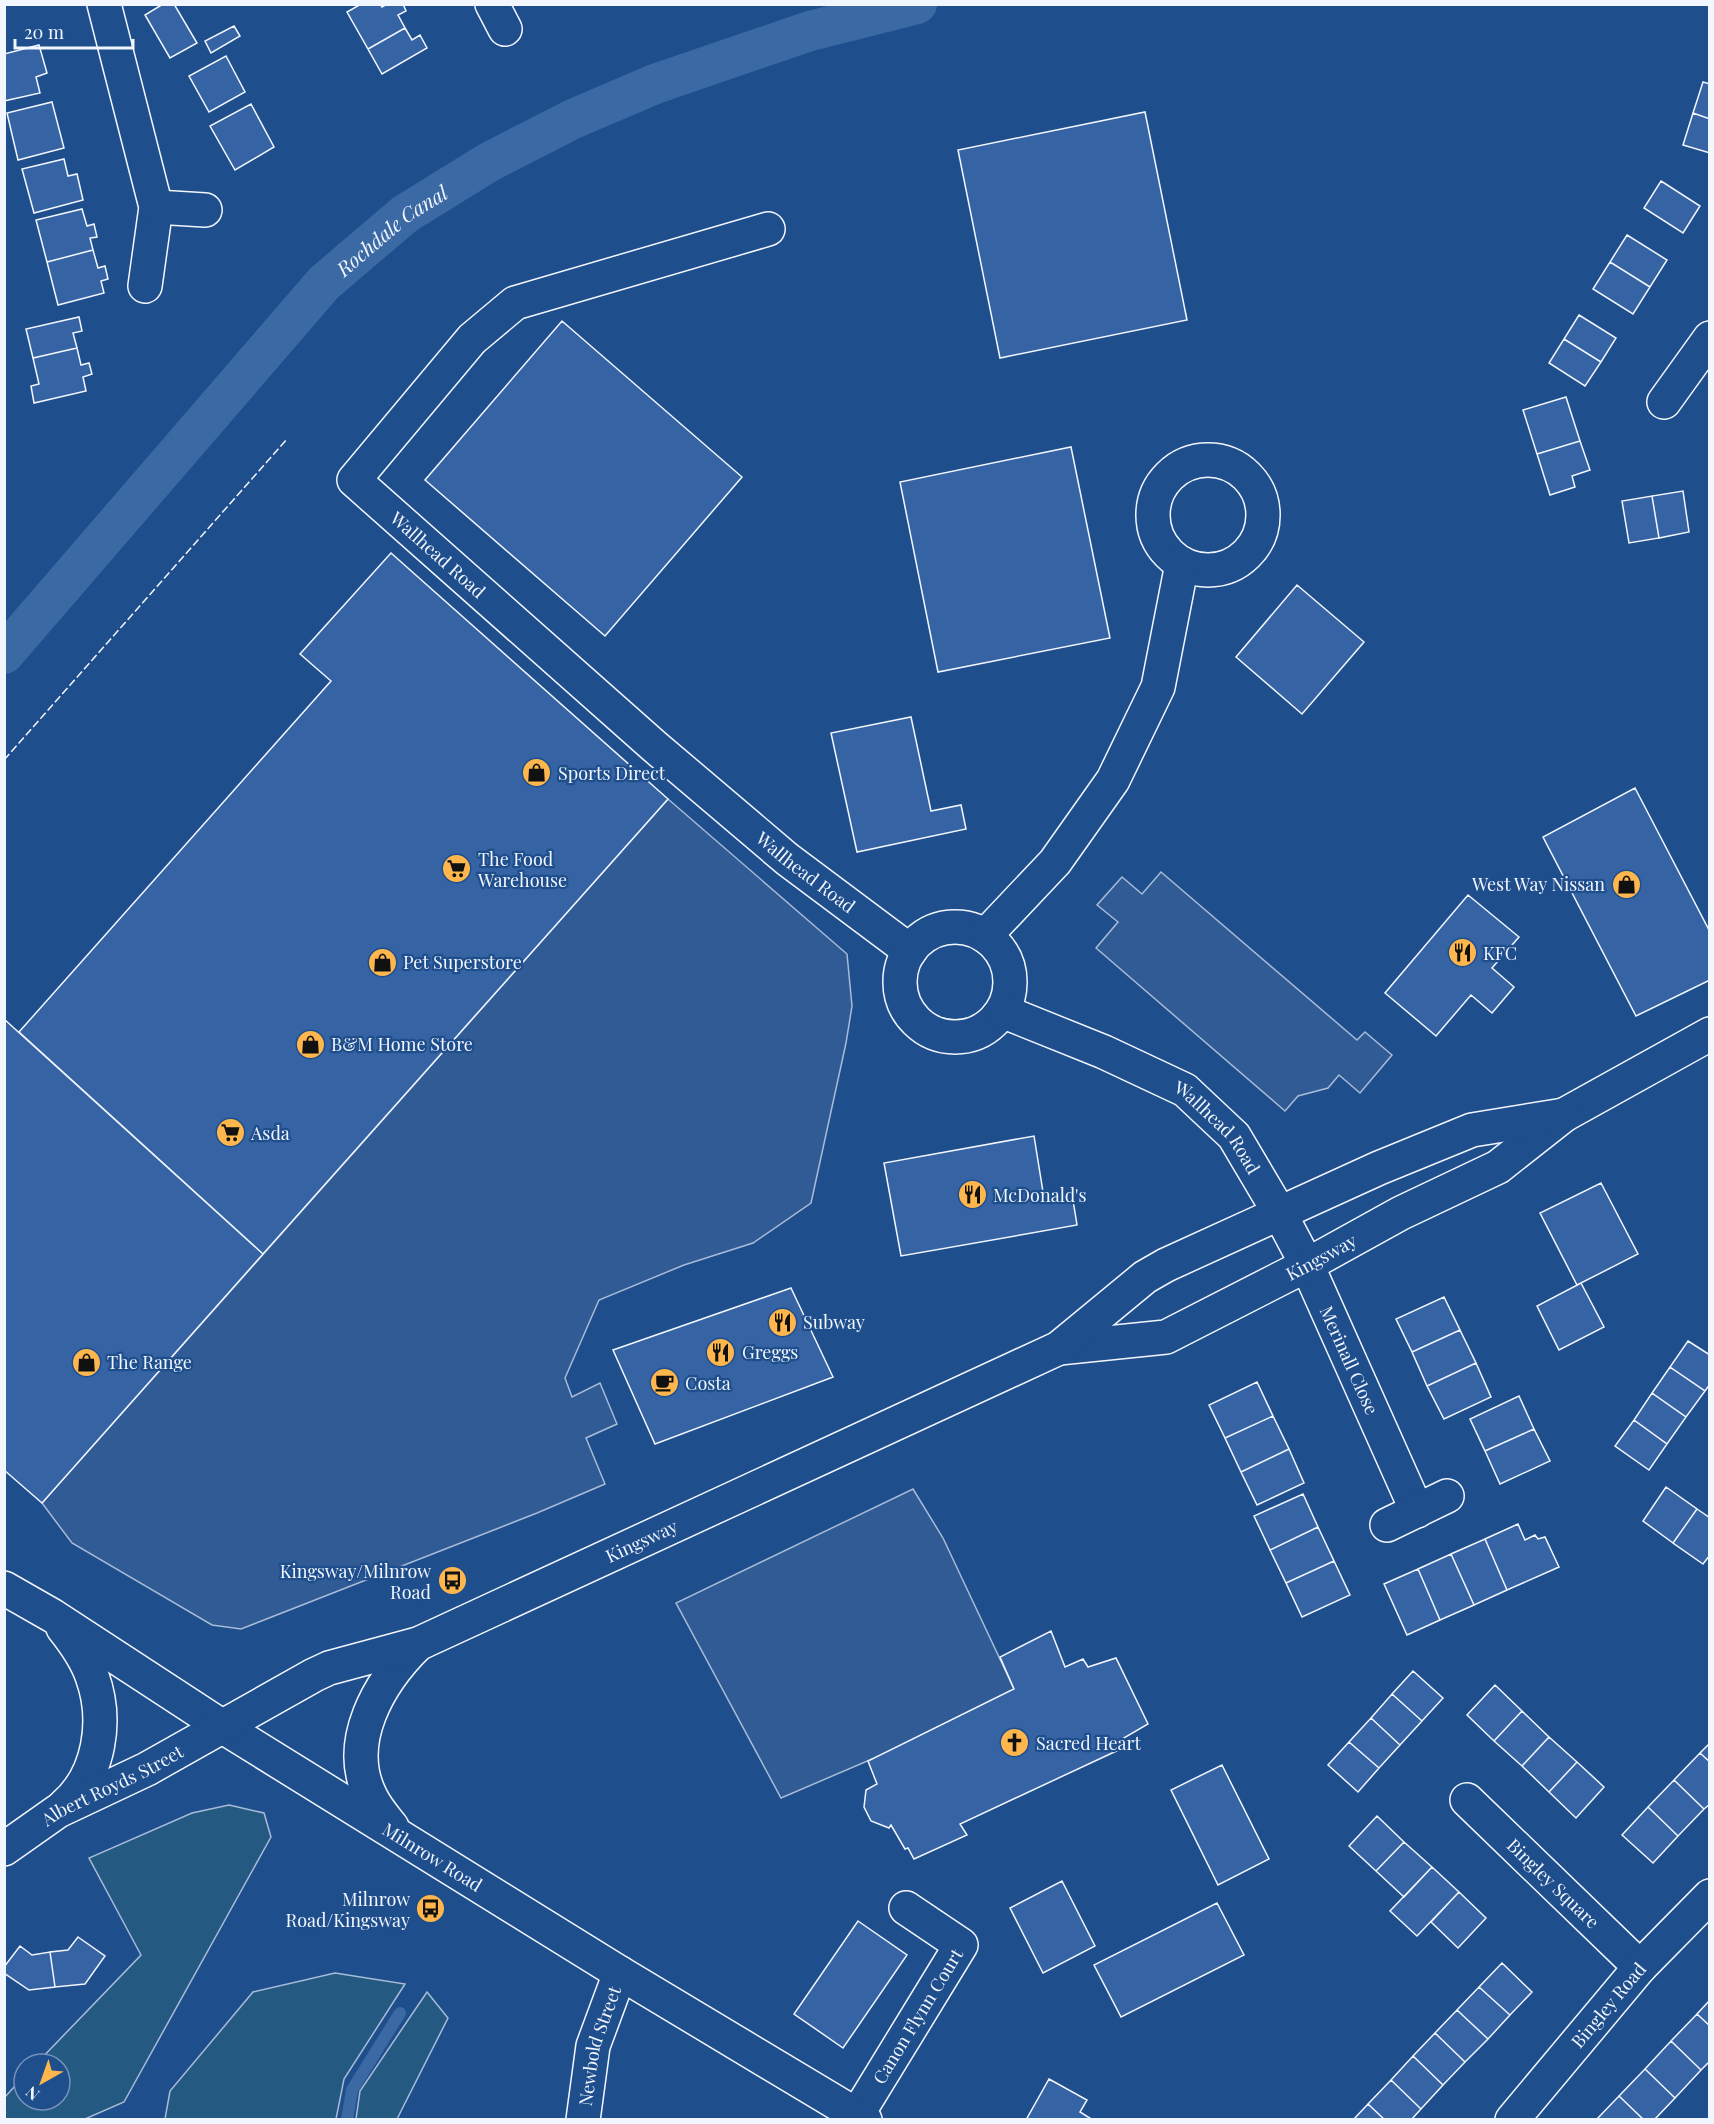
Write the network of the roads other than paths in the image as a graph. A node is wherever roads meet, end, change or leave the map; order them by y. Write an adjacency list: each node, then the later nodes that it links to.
1 (104, 4): 2 (street)
2 (156, 207): 3 (street); 5 (street)
3 (205, 210)
4 (768, 229): 10 (street, Wallhead Road)
5 (145, 286)
6 (1710, 338): 7 (street)
7 (1664, 402)
8 (1182, 564): 9 (street)
9 (985, 936): 10 (street); 11 (street)
10 (910, 951): 11 (street)
11 (1002, 1011): 14 (street, Wallhead Road)
12 (1710, 1034): 13 (street, Kingsway)
13 (1564, 1115): 14 (street, Kingsway); 15 (street, Kingsway)
14 (1279, 1212): 15 (street, Merinall Close); 16 (street, Kingsway)
15 (1307, 1265): 16 (street, Kingsway); 18 (street, Merinall Close)
16 (1059, 1348): 22 (street, Kingsway)
17 (1448, 1496): 18 (street)
18 (1417, 1511): 19 (street)
19 (1387, 1525)
20 (4, 1588): 21 (street, Milnrow Road)
21 (53, 1616): 23 (street, Milnrow Road); 25 (street)
22 (418, 1644): 23 (street, Kingsway); 26 (street)
23 (223, 1727): 25 (street, Albert Royds Street); 26 (street, Milnrow Road)
24 (1467, 1800): 30 (street, Bingley Square)
25 (57, 1810): 27 (street, Albert Royds Street)
26 (404, 1839): 31 (street, Milnrow Road)
27 (4, 1848)
28 (1710, 1896): 30 (street, Bingley Road)
29 (906, 1908): 32 (street, Canon Flynn Court)
30 (1640, 1967): 34 (street, Bingley Road)
31 (620, 1973): 32 (street, Milnrow Road); 33 (street, Newbold Street)
32 (861, 2117)
33 (583, 2120)
34 (1512, 2120)

